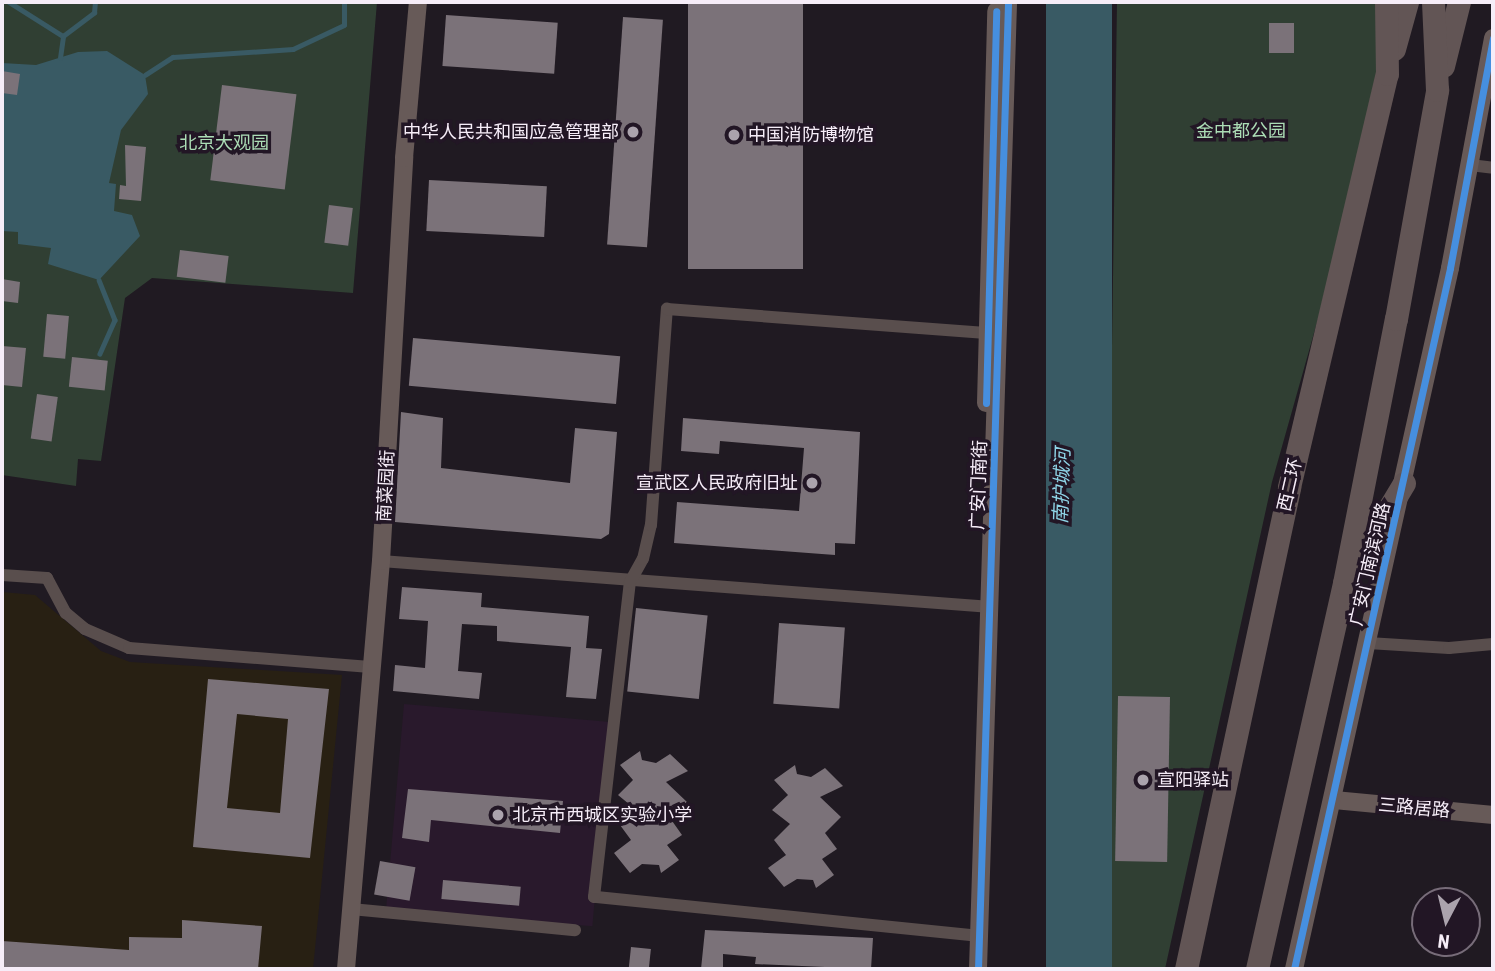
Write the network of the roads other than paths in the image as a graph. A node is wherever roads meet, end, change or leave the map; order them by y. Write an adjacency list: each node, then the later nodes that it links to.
1 (418, 2): 15 (street, 南菜园街)
2 (997, 2): 13 (street, 广安门南街)
3 (1008, 2): 13 (street, 广安门南街)
4 (1386, 2): 9 (highway, 西二环)
5 (1408, 2): 9 (highway)
6 (1433, 2): 10 (highway)
7 (1459, 3): 10 (highway)
8 (1493, 38): 11 (street, 广安门南滨河路)
9 (1387, 74): 31 (highway, 西二环)
10 (1437, 90): 18 (highway)
11 (1470, 165): 12 (street); 14 (street, 广安门南滨河路)
12 (1493, 168)
13 (994, 334): 17 (street); 19 (street, 广安门南街)
14 (1404, 483): 18 (highway); 20 (street, 广安门南滨河路)
15 (382, 561): 17 (street); 22 (street, 南菜园街)
16 (2, 575): 22 (street)
17 (629, 582): 19 (street); 27 (street)
18 (1344, 583): 32 (highway)
19 (986, 607): 27 (street, 广安门南街)
20 (1368, 643): 21 (street); 23 (street, 广安门南滨河路)
21 (1493, 644)
22 (373, 667): 25 (street, 南菜园街)
23 (1334, 800): 24 (street, 三路居路); 33 (street, 广安门南滨河路)
24 (1493, 815)
25 (351, 909): 26 (street); 28 (street, 南菜园街)
26 (575, 930)
27 (975, 935): 29 (street, 广安门南街); 30 (street, 广安门南街)
28 (346, 969)
29 (968, 969)
30 (978, 969)
31 (1186, 969)
32 (1257, 969)
33 (1294, 969)

